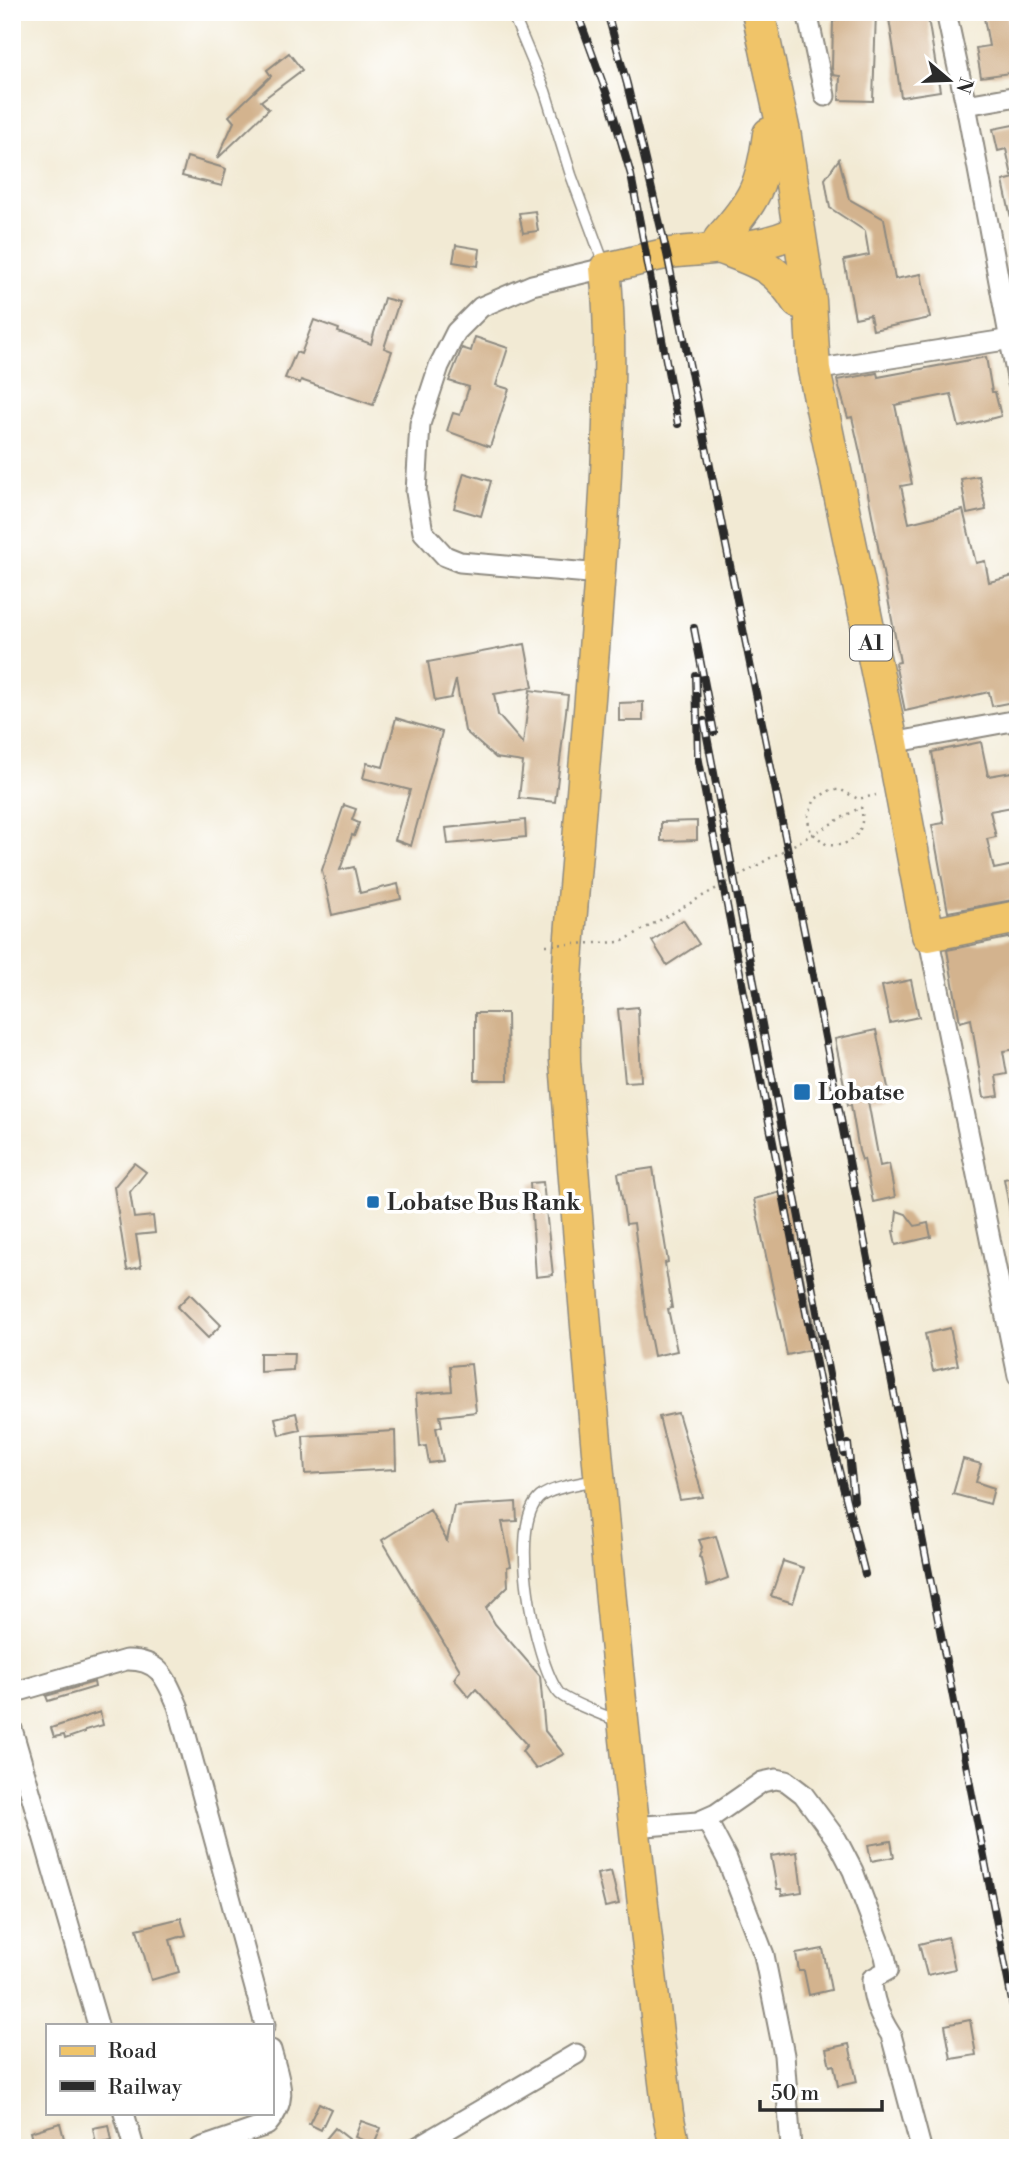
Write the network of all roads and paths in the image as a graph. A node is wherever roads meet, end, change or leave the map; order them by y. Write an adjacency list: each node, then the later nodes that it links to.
1 (512, 12): 11 (lane)
2 (758, 12): 8 (highway, A1); 9 (highway, A1)
3 (807, 12): 5 (street)
4 (946, 12): 7 (street)
5 (825, 96)
6 (1018, 96): 7 (street)
7 (966, 105): 13 (street)
8 (769, 134): 9 (highway, A1); 10 (highway)
9 (788, 231): 10 (main road); 12 (highway, A1); 14 (highway, A1)
10 (716, 246): 11 (main road); 12 (highway)
11 (605, 268): 16 (main road); 16 (street)
12 (798, 302): 14 (highway, A1)
13 (1014, 338): 14 (street); 15 (street)
14 (813, 360): 18 (highway, A1)
15 (1018, 383)
16 (601, 573): 24 (main road)
17 (1018, 720): 18 (street)
18 (892, 743): 19 (highway, A1)
19 (901, 790): 21 (highway, A1); 22 (path, bridge)
20 (1018, 918): 21 (highway)
21 (928, 935): 23 (street)
22 (546, 944)
23 (1018, 1376)
24 (601, 1480): 26 (main road); 26 (lane)
25 (12, 1692): 31 (street)
26 (623, 1723): 29 (main road)
27 (12, 1730): 30 (street)
28 (706, 1819): 29 (street); 39 (street); 40 (street)
29 (633, 1827): 38 (main road)
30 (98, 2024)
31 (265, 2024)
32 (576, 2054): 37 (street)
33 (273, 2057): 36 (street)
34 (124, 2114): 35 (street)
35 (134, 2148)
36 (200, 2148)
37 (416, 2148)
38 (675, 2148)
39 (791, 2148)
40 (921, 2148)

